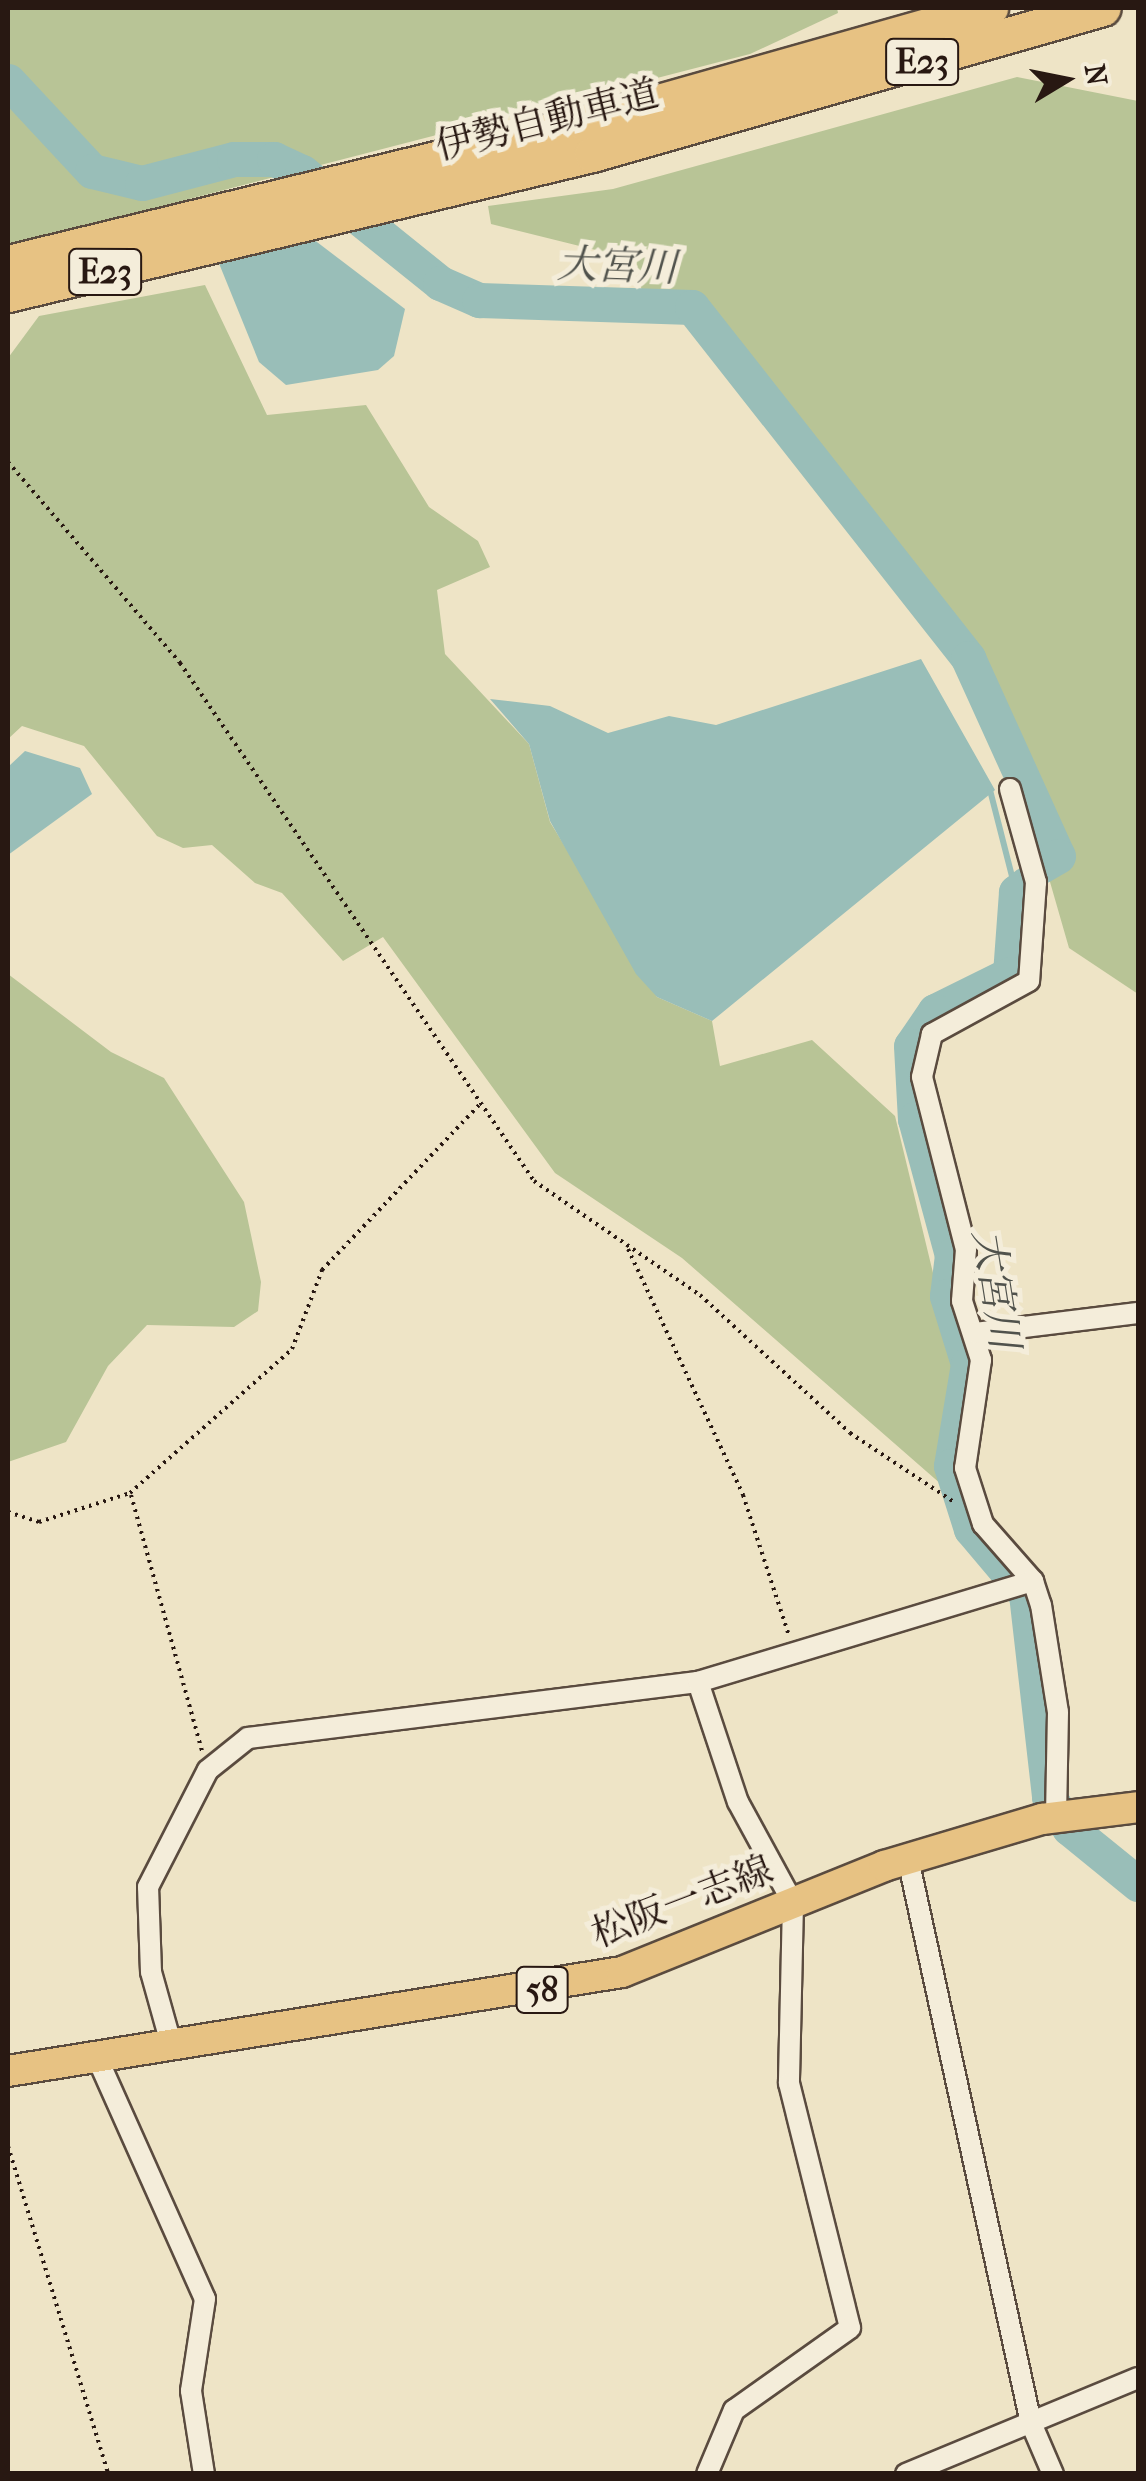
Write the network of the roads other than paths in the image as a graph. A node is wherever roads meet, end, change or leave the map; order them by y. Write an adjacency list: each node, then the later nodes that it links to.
1 (990, 8): 3 (highway, 伊勢自動車道 / E23)
2 (1103, 8): 3 (highway, 伊勢自動車道 / E23)
3 (736, 99): 4 (highway, 伊勢自動車道 / E23)
4 (199, 233): 5 (highway, 伊勢自動車道 / E23); 6 (highway, 伊勢自動車道 / E23)
5 (8, 263)
6 (8, 294)
7 (1010, 789): 9 (street)
8 (1138, 1313): 9 (street)
9 (974, 1333): 10 (street)
10 (1026, 1583): 11 (street); 13 (street)
11 (698, 1682): 15 (street); 16 (street)
12 (1138, 1807): 13 (main road, 松阪一志線 / 58)
13 (1060, 1812): 14 (main road, 松阪一志線 / 58)
14 (908, 1858): 15 (main road, 松阪一志線 / 58); 20 (street)
15 (793, 1903): 16 (main road, 松阪一志線 / 58); 22 (street)
16 (170, 2040): 17 (main road, 松阪一志線 / 58)
17 (95, 2053): 18 (main road, 松阪一志線 / 58); 21 (street)
18 (8, 2071)
19 (1138, 2378): 20 (street)
20 (1032, 2423): 23 (street); 24 (street)
21 (204, 2474)
22 (707, 2474)
23 (906, 2474)
24 (1053, 2474)

